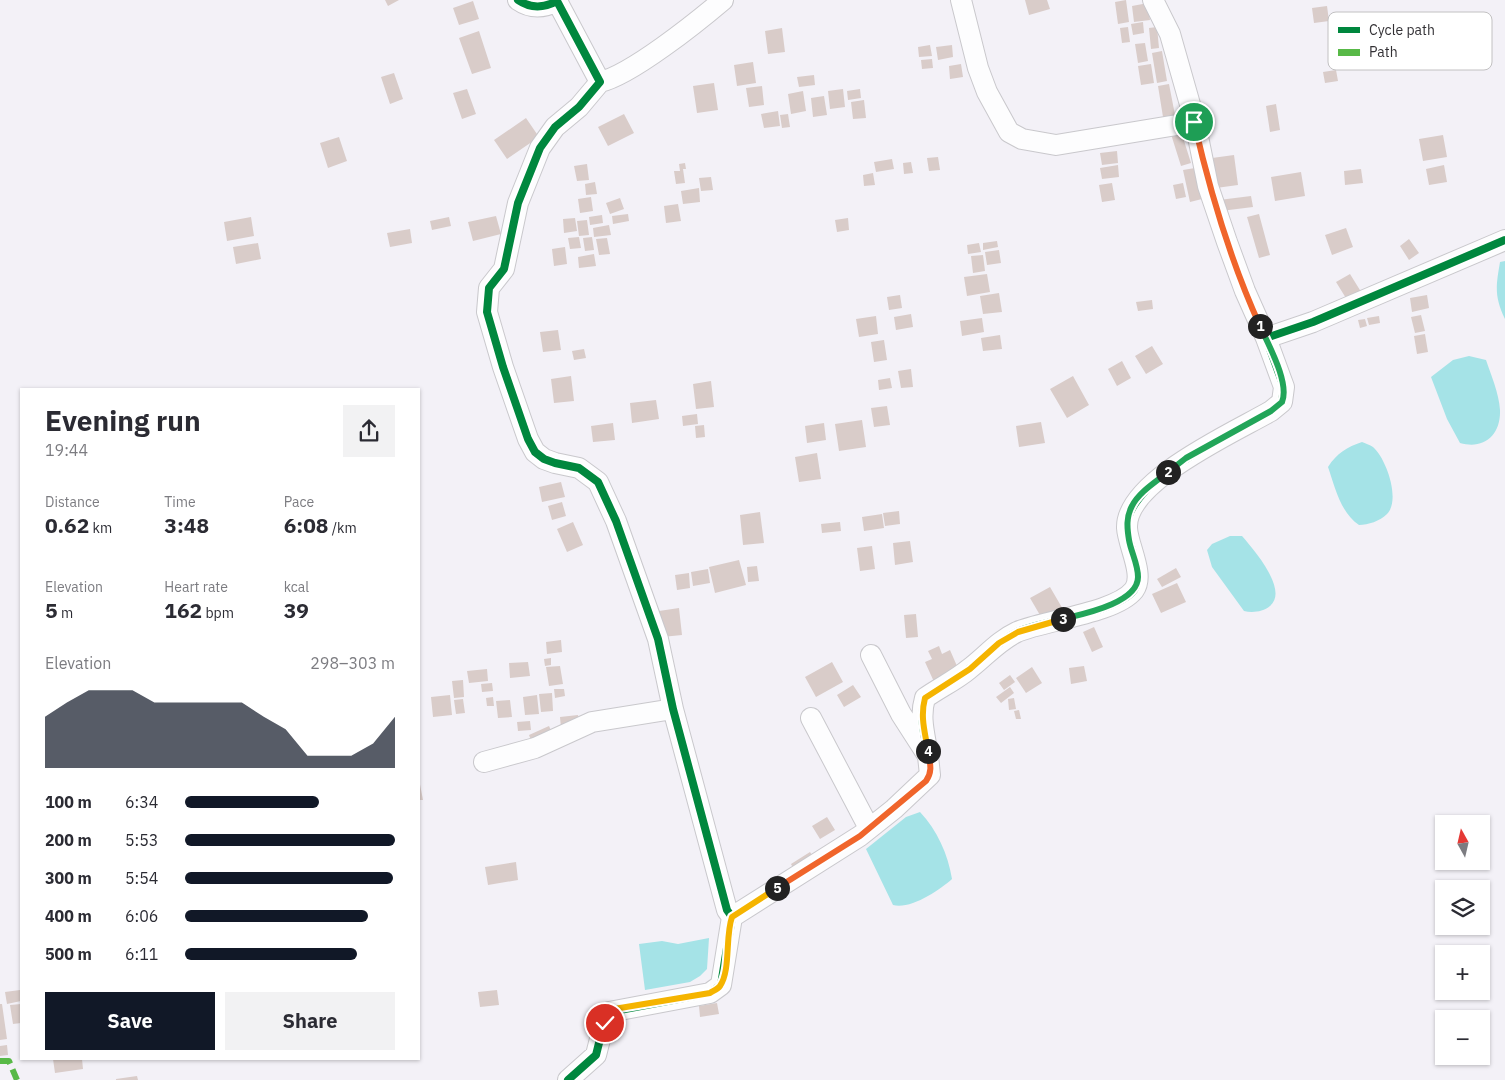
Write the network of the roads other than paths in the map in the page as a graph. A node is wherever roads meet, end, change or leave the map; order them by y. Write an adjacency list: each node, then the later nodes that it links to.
1 (518, 0): 5 (street)
2 (723, 0): 5 (street)
3 (961, 0): 6 (street)
4 (1153, 0): 6 (street)
5 (600, 82): 10 (street)
6 (1194, 122): 8 (street)
7 (1505, 240): 8 (street)
8 (1266, 338): 12 (street)
9 (871, 655): 12 (street)
10 (673, 709): 13 (street); 15 (street)
11 (811, 718): 14 (street)
12 (928, 756): 14 (street)
13 (484, 762)
14 (869, 828): 15 (street)
15 (732, 917): 16 (street)
16 (568, 1080)

